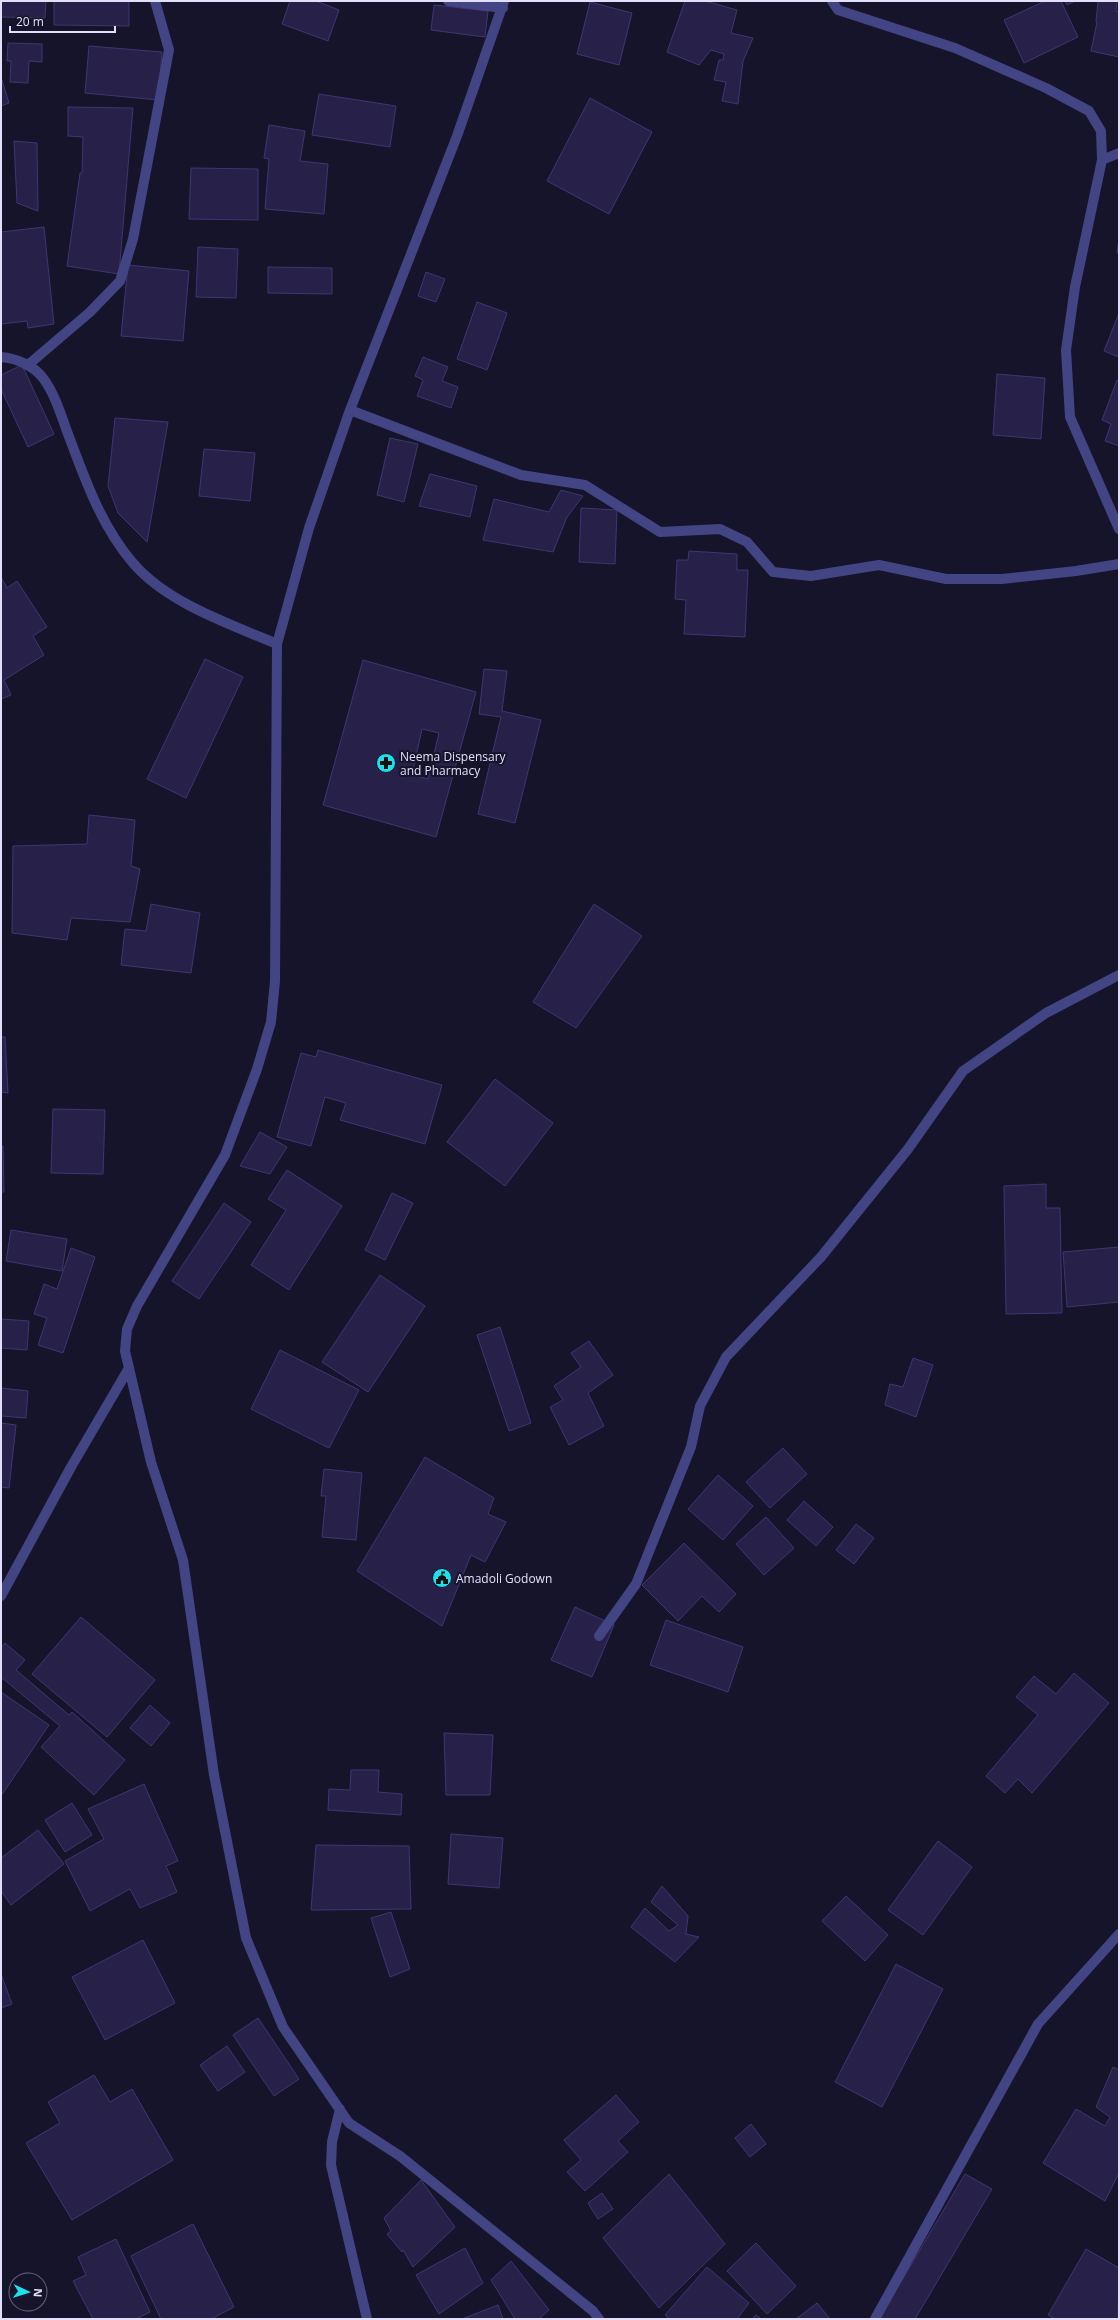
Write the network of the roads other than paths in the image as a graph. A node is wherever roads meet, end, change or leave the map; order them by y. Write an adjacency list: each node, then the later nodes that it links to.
1 (155, 1): 8 (street)
2 (448, 1): 4 (street)
3 (832, 1): 6 (street)
4 (504, 4): 9 (street)
5 (1119, 153): 6 (street)
6 (1102, 160): 10 (street)
7 (1, 356): 8 (street)
8 (28, 365): 12 (street)
9 (350, 410): 11 (street); 12 (street)
10 (1119, 529)
11 (1119, 564)
12 (277, 644): 14 (street)
13 (1119, 975): 16 (street)
14 (129, 1368): 15 (street); 18 (street)
15 (1, 1596)
16 (599, 1636)
17 (1119, 1934): 21 (street)
18 (340, 2109): 19 (street); 20 (street)
19 (367, 2319)
20 (599, 2319)
21 (875, 2319)

